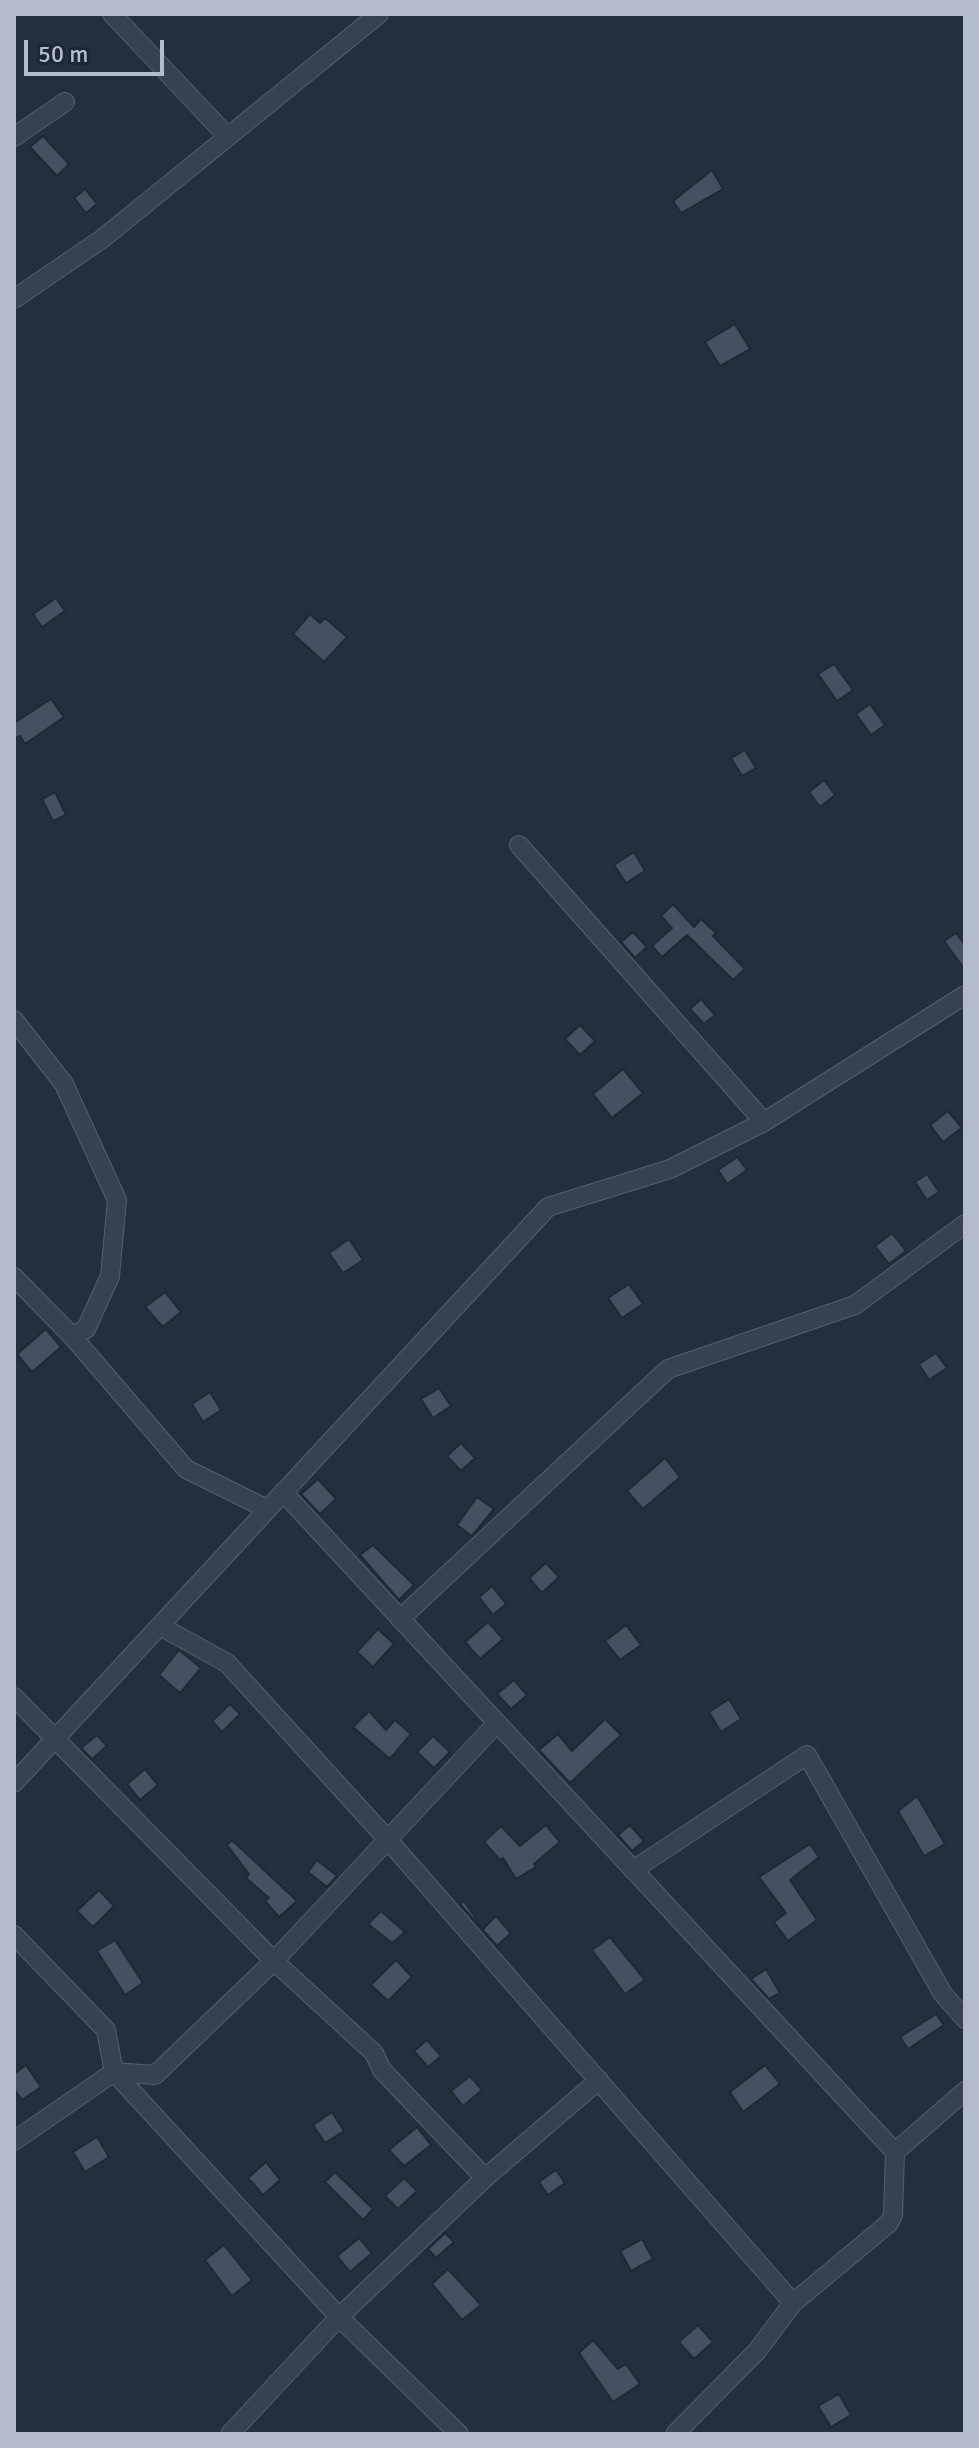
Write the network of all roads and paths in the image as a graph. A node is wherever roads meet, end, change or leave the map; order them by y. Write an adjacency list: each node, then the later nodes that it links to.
1 (112, 14): 5 (street)
2 (379, 14): 5 (street)
3 (65, 102): 4 (street)
4 (14, 137)
5 (228, 137): 6 (street)
6 (14, 299)
7 (519, 845): 10 (street)
8 (965, 995): 10 (street)
9 (14, 1020): 13 (street)
10 (764, 1122): 14 (street)
11 (965, 1224): 16 (street)
12 (14, 1277): 13 (street)
13 (72, 1336): 15 (street)
14 (283, 1492): 15 (street); 16 (street)
15 (267, 1509): 17 (street)
16 (400, 1619): 19 (street)
17 (160, 1626): 20 (street); 22 (street)
18 (14, 1697): 20 (street)
19 (497, 1723): 22 (street); 23 (street)
20 (57, 1738): 21 (street); 25 (street)
21 (14, 1783)
22 (389, 1841): 25 (street); 28 (street)
23 (633, 1870): 26 (street); 31 (street)
24 (14, 1935): 27 (street)
25 (274, 1961): 27 (street); 32 (street)
26 (965, 2019)
27 (114, 2072): 30 (street); 34 (street)
28 (599, 2080): 32 (street); 33 (street)
29 (965, 2091): 31 (street)
30 (14, 2141)
31 (895, 2152): 33 (street)
32 (485, 2178): 34 (street)
33 (793, 2303): 37 (street)
34 (339, 2317): 35 (street); 36 (street)
35 (230, 2434)
36 (459, 2434)
37 (675, 2434)

